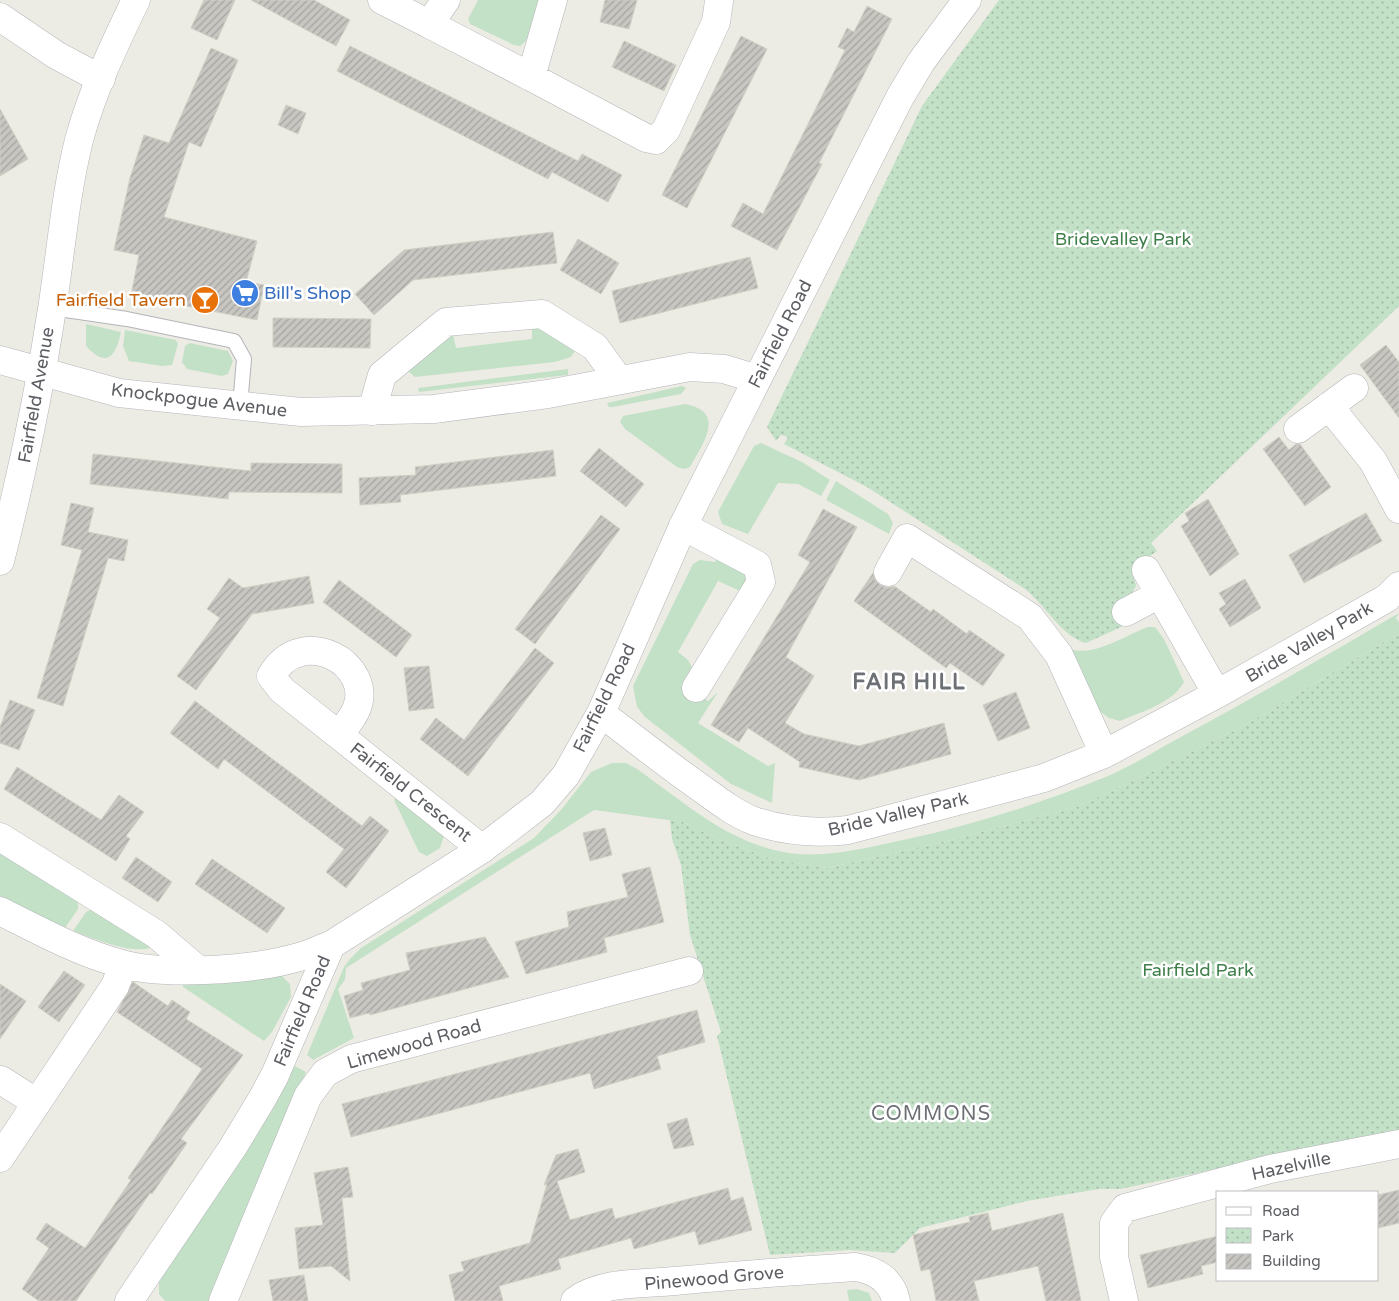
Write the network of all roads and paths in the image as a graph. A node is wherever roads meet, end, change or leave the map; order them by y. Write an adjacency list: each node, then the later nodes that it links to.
1 (136, 0): 10 (street, Fairfield Avenue)
2 (382, 0): 8 (street)
3 (446, 0): 8 (street)
4 (553, 0): 9 (street)
5 (967, 0): 14 (street, Fairfield Road)
6 (719, 1): 9 (street)
7 (0, 17): 10 (street)
8 (429, 24): 9 (street)
9 (531, 77)
10 (100, 79): 11 (street, Fairfield Avenue)
11 (52, 308): 13 (street, Fairfield Avenue); 17 (lane)
12 (0, 360): 13 (street, Knockpogue Avenue)
13 (41, 371): 17 (street, Knockpogue Avenue); 23 (street, Fairfield Avenue)
14 (757, 379): 15 (street, Knockpogue Avenue); 22 (street, Fairfield Road)
15 (619, 380): 19 (street, Knockpogue Avenue); 19 (street)
16 (1354, 388): 18 (street)
17 (240, 406): 19 (street, Knockpogue Avenue)
18 (1329, 406): 20 (street); 21 (street)
19 (372, 411)
20 (1298, 430)
21 (1399, 509)
22 (683, 526): 29 (street); 31 (street, Fairfield Road)
23 (1, 555)
24 (1146, 570): 27 (street)
25 (888, 572): 33 (street)
26 (1399, 586): 30 (street, Bride Valley Park)
27 (1160, 594): 28 (street); 30 (street)
28 (1126, 612)
29 (696, 688)
30 (1217, 694): 33 (street, Bride Valley Park)
31 (601, 713): 33 (street, Bride Valley Park); 35 (street, Fairfield Road)
32 (339, 735): 35 (street, Fairfield Crescent)
33 (1104, 754)
34 (0, 836): 39 (street)
35 (482, 849): 37 (street, Fairfield Road)
36 (0, 911): 38 (street)
37 (331, 944): 39 (street); 45 (street, Fairfield Road)
38 (123, 965): 39 (street); 42 (street)
39 (197, 969)
40 (689, 971): 46 (street, Limewood Road)
41 (2, 1080): 42 (street)
42 (37, 1103): 44 (street)
43 (1399, 1144): 49 (street, Hazelville)
44 (0, 1158)
45 (133, 1300)
46 (223, 1301)
47 (575, 1301): 48 (street, Pinewood Grove)
48 (896, 1301)
49 (1124, 1301)

